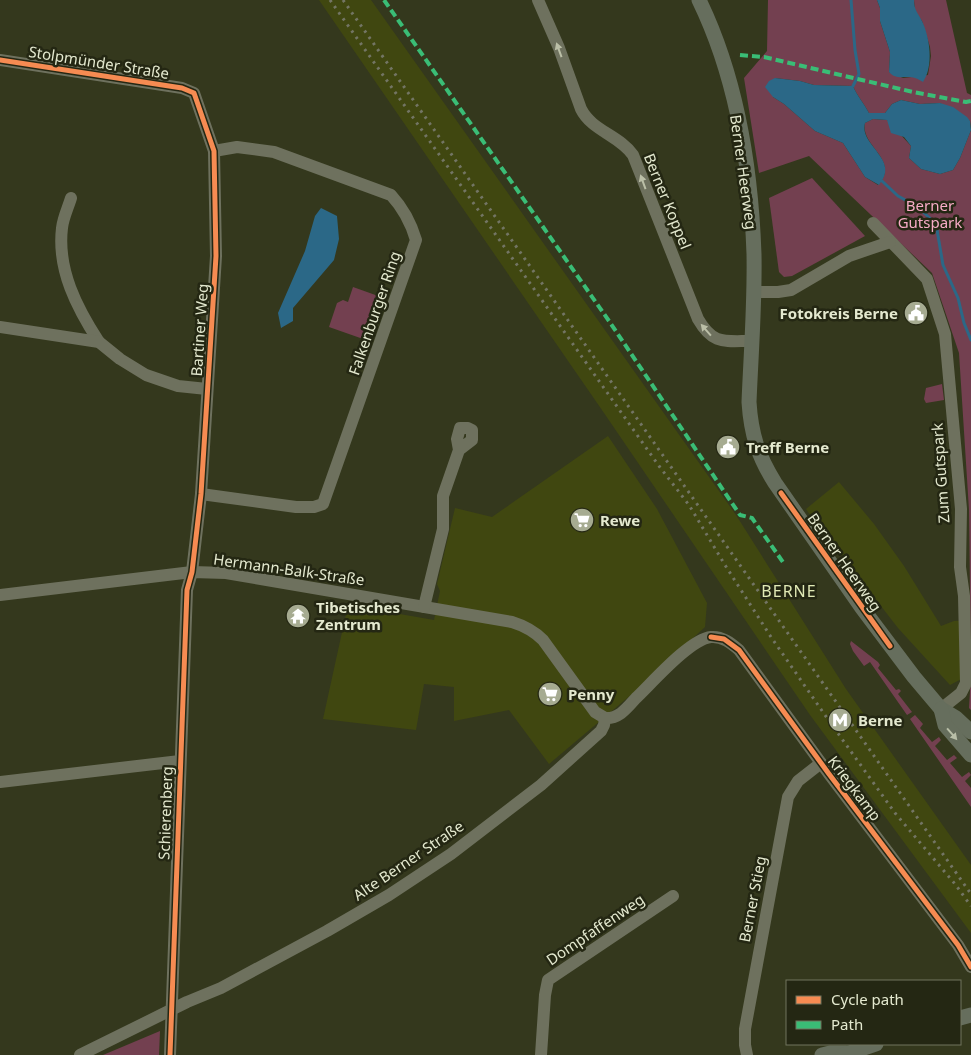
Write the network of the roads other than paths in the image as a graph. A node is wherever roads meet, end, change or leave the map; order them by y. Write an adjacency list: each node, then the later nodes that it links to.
1 (538, 0): 11 (street, Berner Koppel, one-way to 1)
2 (699, 0): 9 (main road, Berner Heerweg)
3 (0, 60): 4 (street, Stolpmünder Straße)
4 (194, 93): 5 (street, Bartiner Weg)
5 (214, 151): 13 (street, Bartiner Weg); 15 (street, Falkenburger Ring)
6 (71, 198): 12 (street)
7 (873, 223): 8 (street, Zum Gutspark)
8 (890, 242): 9 (street); 19 (street, Zum Gutspark)
9 (754, 292): 11 (main road, Berner Heerweg)
10 (0, 328): 12 (street)
11 (751, 341): 19 (main road, Berner Heerweg)
12 (99, 342): 13 (street)
13 (207, 390): 15 (street, Bartiner Weg)
14 (459, 450): 18 (street)
15 (201, 494): 16 (street, Bartiner Weg)
16 (192, 572): 17 (street, Hermann-Balk-Straße); 18 (street, Hermann-Balk-Straße); 23 (street, Schierenberg)
17 (0, 595)
18 (424, 606): 20 (street, Hermann-Balk-Straße)
19 (941, 709): 21 (main road, Berner Heerweg); 22 (main road, Berner Heerweg, one-way to 22)
20 (605, 718): 24 (street, Kriegkamp); 28 (street, Alte Berner Straße)
21 (971, 732)
22 (971, 755)
23 (180, 761): 25 (street); 28 (street, Schierenberg)
24 (821, 764): 27 (street, Kriegkamp); 34 (street, Berner Stieg)
25 (0, 782)
26 (673, 896): 33 (street, Dompfaffenweg)
27 (971, 967)
28 (171, 1010): 31 (street, Alte Berner Straße); 32 (street, Schierenberg)
29 (873, 1045): 30 (main road)
30 (844, 1054): 35 (main road)
31 (80, 1055)
32 (170, 1055)
33 (541, 1055)
34 (747, 1055)
35 (822, 1055)

